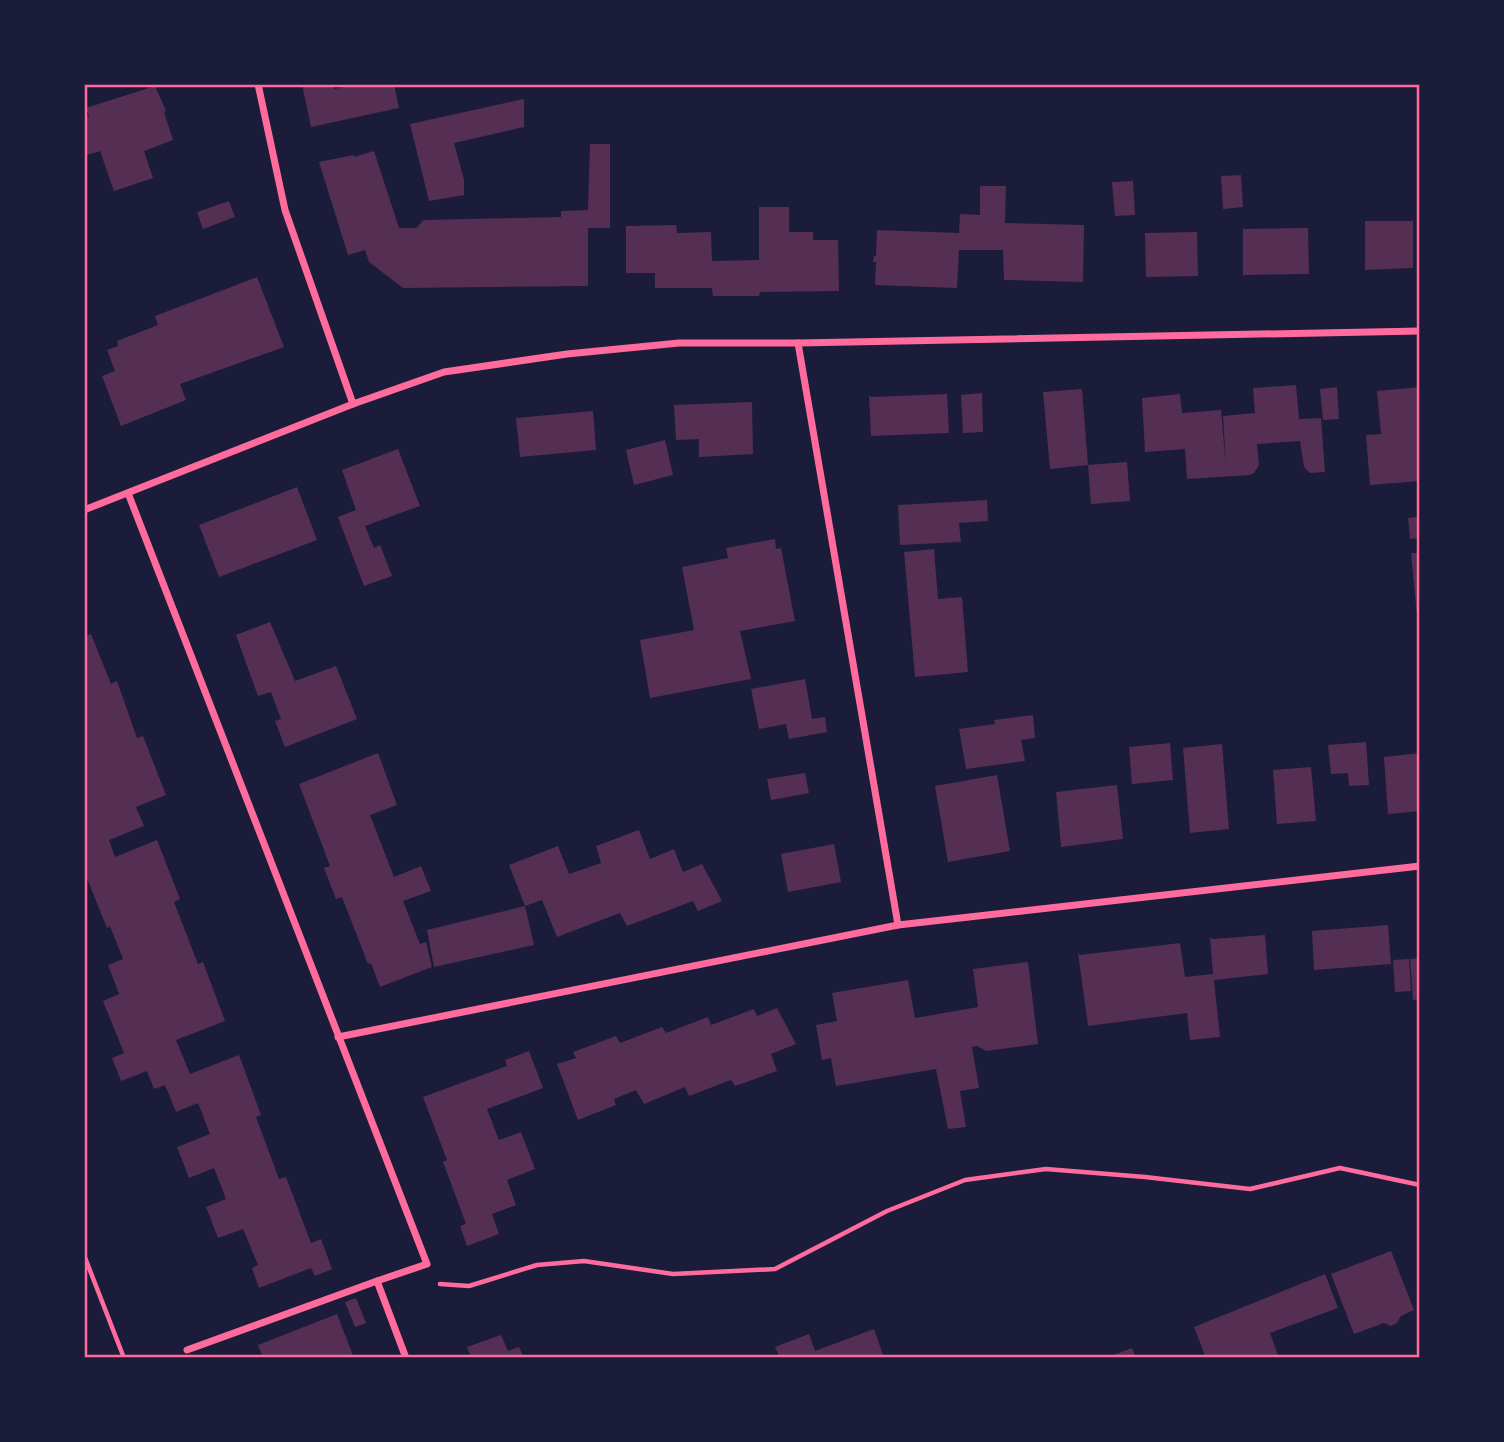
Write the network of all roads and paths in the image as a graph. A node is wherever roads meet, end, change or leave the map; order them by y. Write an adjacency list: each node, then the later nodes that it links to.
1 (258, 84): 4 (street)
2 (1420, 331): 3 (street)
3 (798, 343): 4 (street); 8 (street)
4 (353, 404): 5 (street)
5 (128, 493): 6 (street); 9 (street)
6 (84, 510)
7 (1420, 866): 8 (street)
8 (898, 925): 9 (street)
9 (338, 1037): 12 (street)
10 (1420, 1185): 13 (path)
11 (84, 1255): 15 (path)
12 (377, 1281): 14 (street); 16 (street)
13 (429, 1284)
14 (187, 1350)
15 (124, 1358)
16 (406, 1358)

